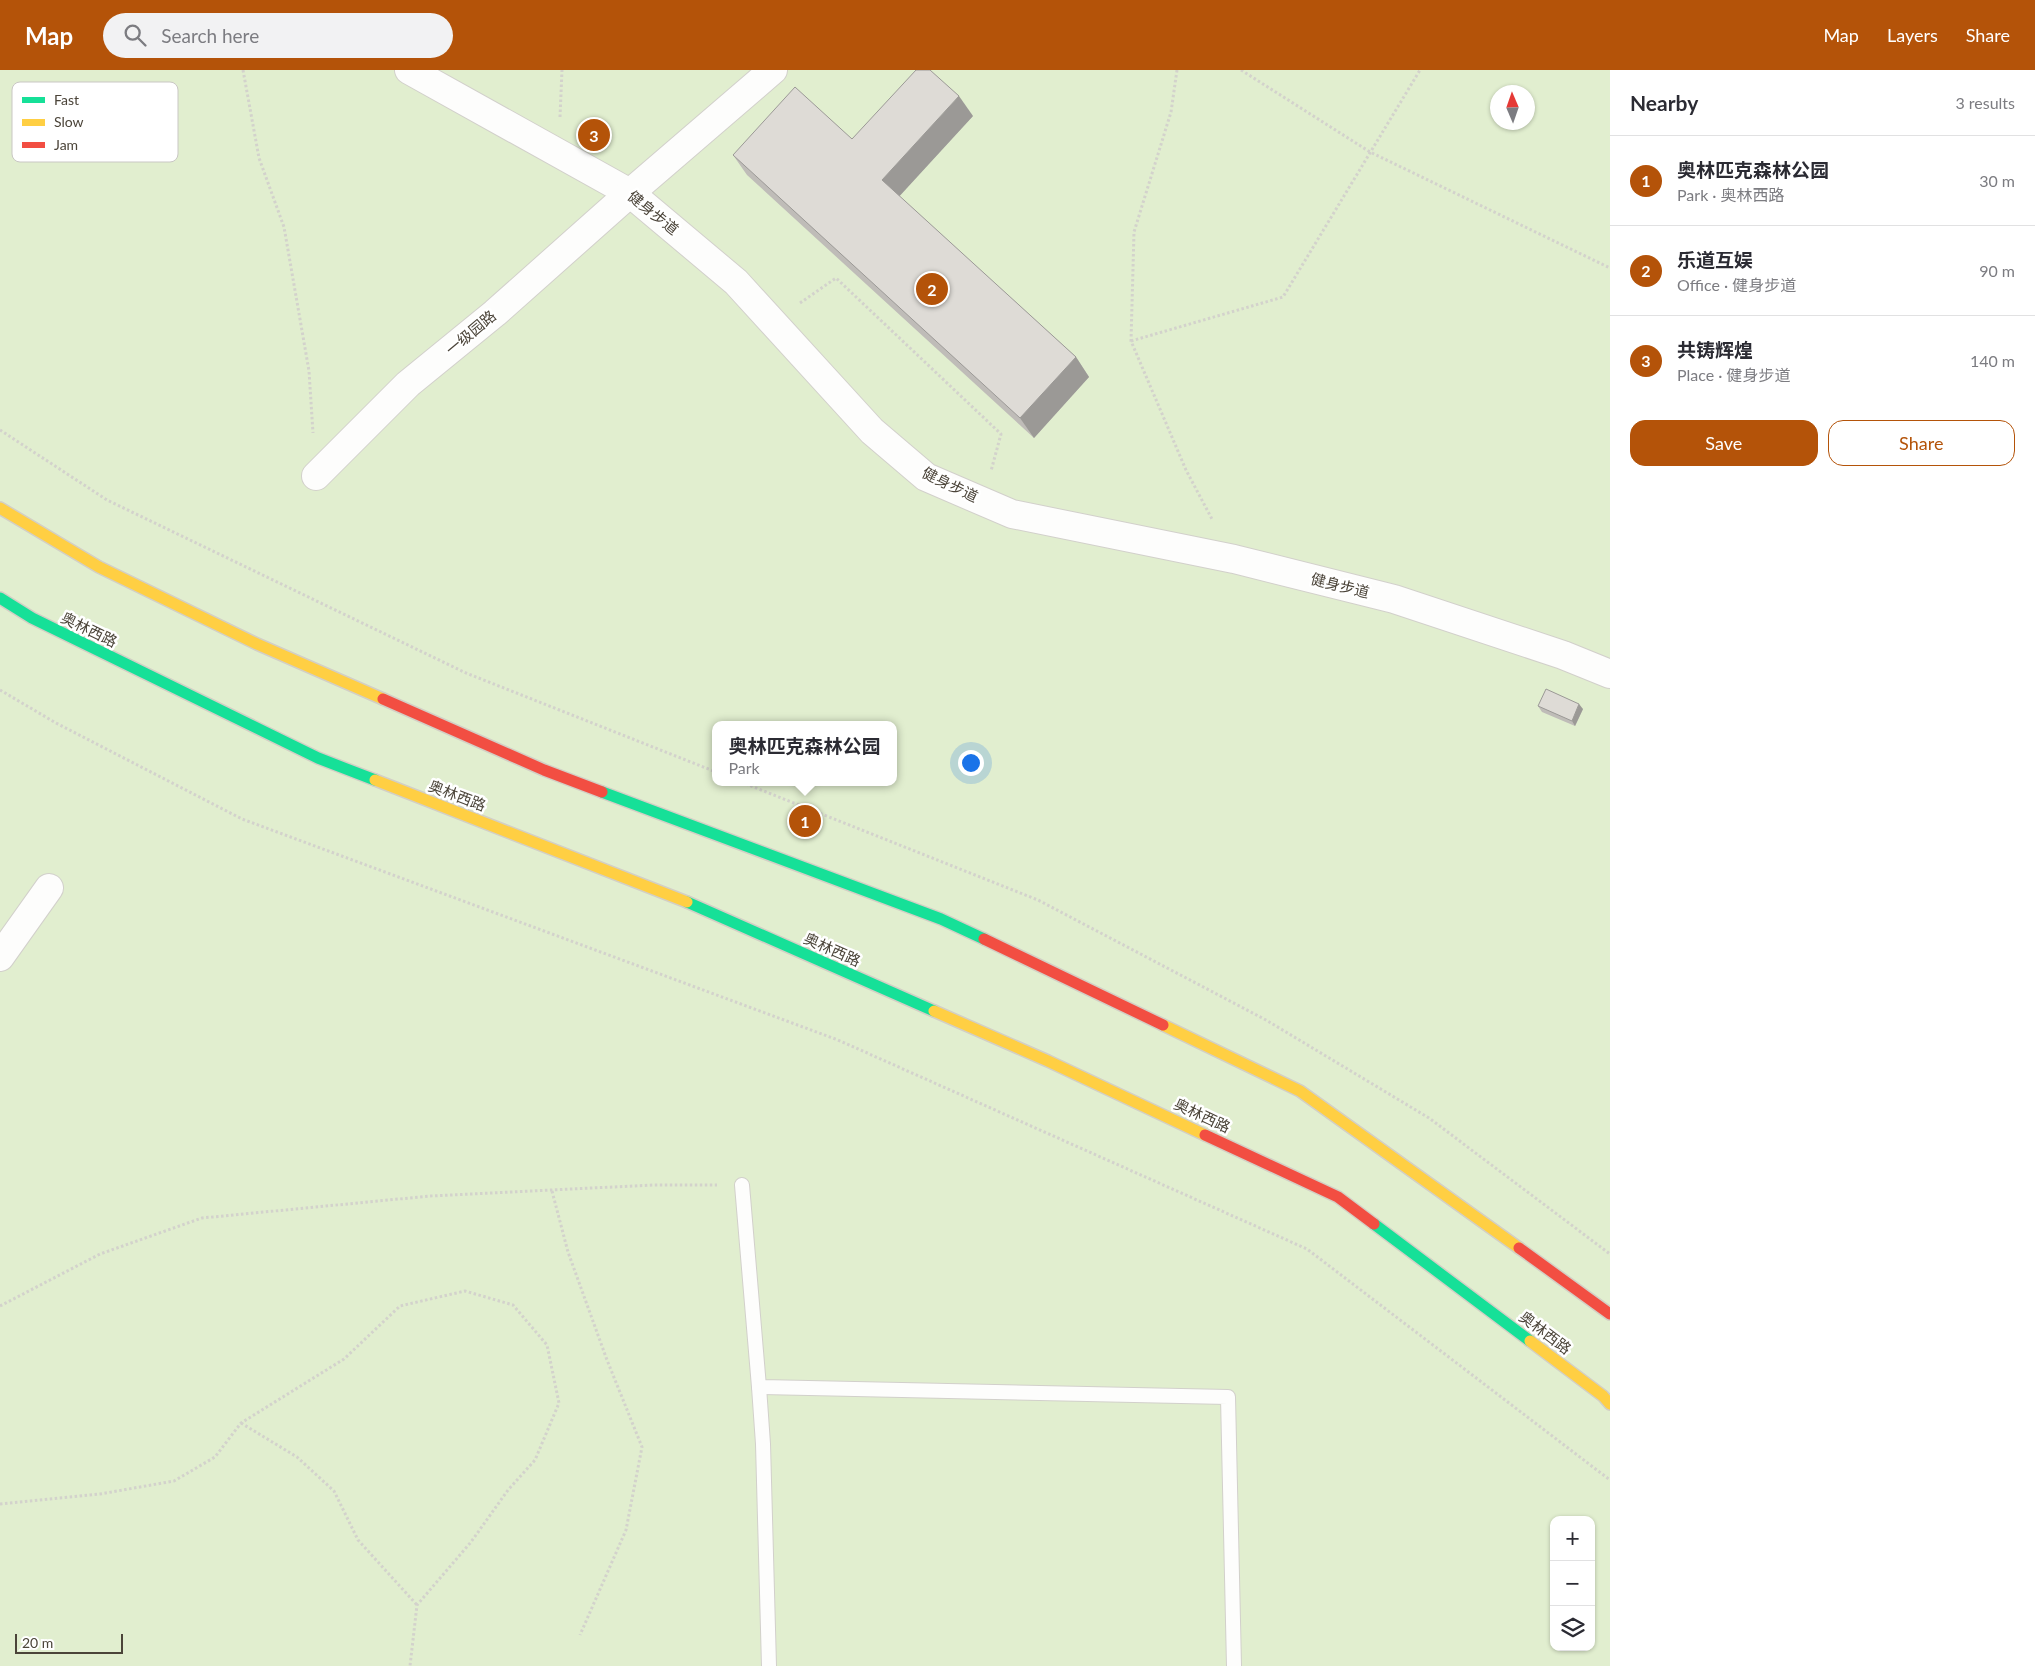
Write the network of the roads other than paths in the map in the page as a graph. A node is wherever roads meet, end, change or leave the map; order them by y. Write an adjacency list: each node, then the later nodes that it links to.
1 (409, 70): 3 (street, 健身步道)
2 (773, 70): 3 (street, 一级园路)
3 (630, 193): 4 (street, 一级园路); 7 (street, 健身步道)
4 (316, 476)
5 (0, 508): 11 (main road)
6 (0, 598): 13 (main road, 奥林西路)
7 (1610, 674)
8 (49, 888): 9 (street)
9 (0, 957)
10 (742, 1185): 12 (lane)
11 (1610, 1314)
12 (758, 1387): 14 (lane); 15 (lane)
13 (1610, 1404)
14 (769, 1666)
15 (1234, 1666)

